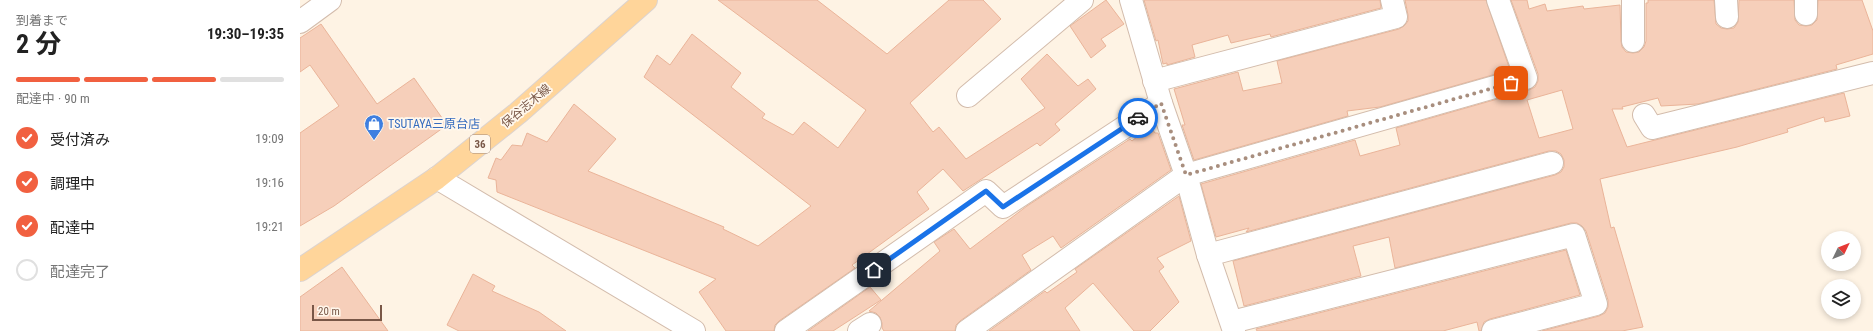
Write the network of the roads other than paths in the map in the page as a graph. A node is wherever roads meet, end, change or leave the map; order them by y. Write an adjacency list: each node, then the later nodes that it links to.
1 (330, 0): 8 (street)
2 (646, 0): 17 (main road, 保谷志木線 / 36)
3 (1082, 0): 12 (street)
4 (1131, 0): 11 (street)
5 (1392, 0): 11 (street)
6 (1498, 0): 16 (street)
7 (1633, 0): 9 (street)
8 (300, 22)
9 (1633, 41)
10 (1873, 73): 14 (street)
11 (1154, 81): 13 (street)
12 (968, 96)
13 (1161, 103): 16 (street); 22 (street)
14 (1644, 115)
15 (1552, 163): 18 (street)
16 (1186, 175): 18 (street); 23 (street)
17 (437, 178): 19 (main road, 保谷志木線 / 36); 21 (street)
18 (1208, 255): 20 (street)
19 (300, 270)
20 (1233, 327): 24 (street)
21 (694, 331)
22 (786, 331)
23 (967, 331)
24 (1493, 331)

